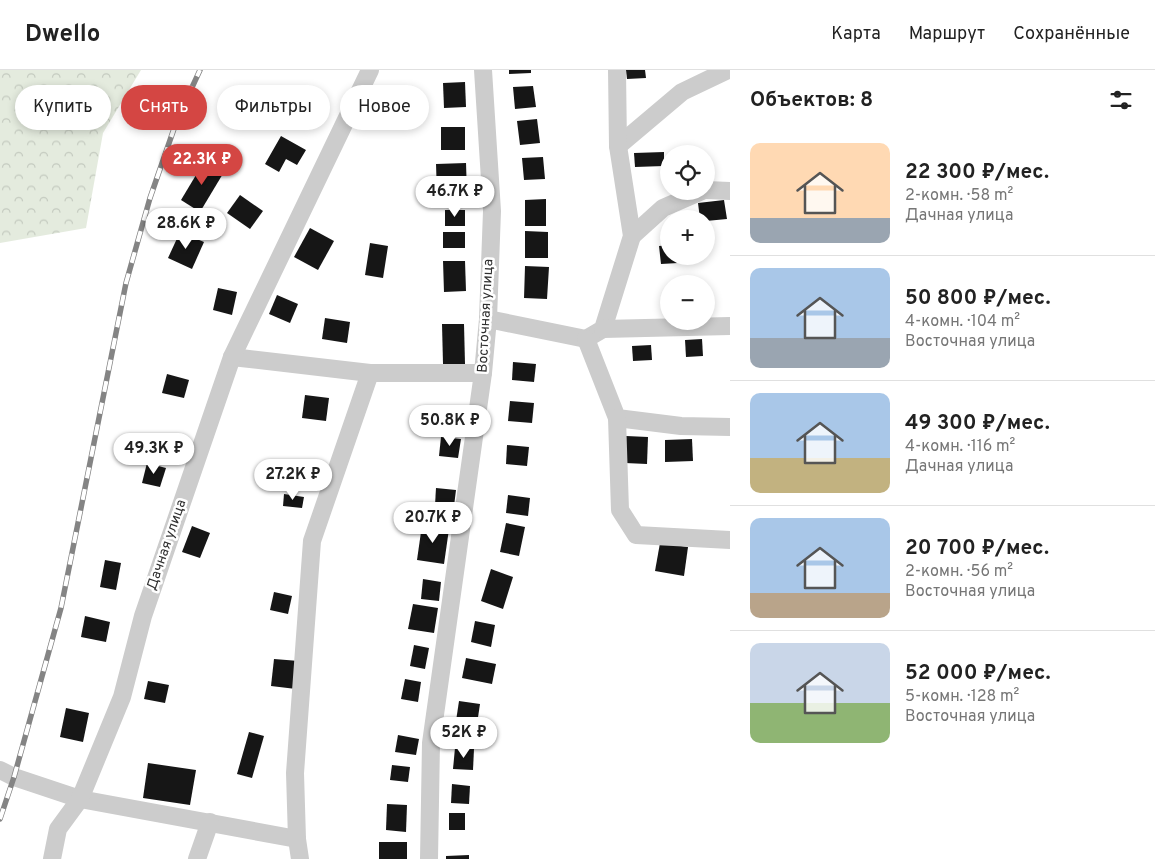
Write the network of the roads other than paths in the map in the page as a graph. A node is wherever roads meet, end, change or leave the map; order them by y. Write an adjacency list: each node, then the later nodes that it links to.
1 (370, 70): 14 (street, Дачная улица)
2 (483, 70): 10 (street, Восточная улица)
3 (617, 70): 5 (street)
4 (728, 70): 5 (street)
5 (618, 146): 9 (street)
6 (715, 190): 7 (street)
7 (730, 191)
8 (681, 200): 9 (street)
9 (632, 236): 12 (street)
10 (488, 319): 13 (street); 16 (street, Восточная улица)
11 (730, 326): 12 (street)
12 (603, 328): 13 (street)
13 (586, 339): 17 (street)
14 (232, 357): 15 (street); 21 (street, Дачная улица)
15 (370, 373): 16 (street); 23 (street)
16 (484, 373): 27 (street, Восточная улица)
17 (618, 418): 18 (street); 19 (street)
18 (730, 427)
19 (730, 540)
20 (0, 770): 21 (street)
21 (80, 799): 22 (street); 24 (street, Дачная улица)
22 (210, 822): 23 (street); 25 (street)
23 (297, 839): 26 (street)
24 (52, 859)
25 (196, 859)
26 (300, 859)
27 (429, 859)

